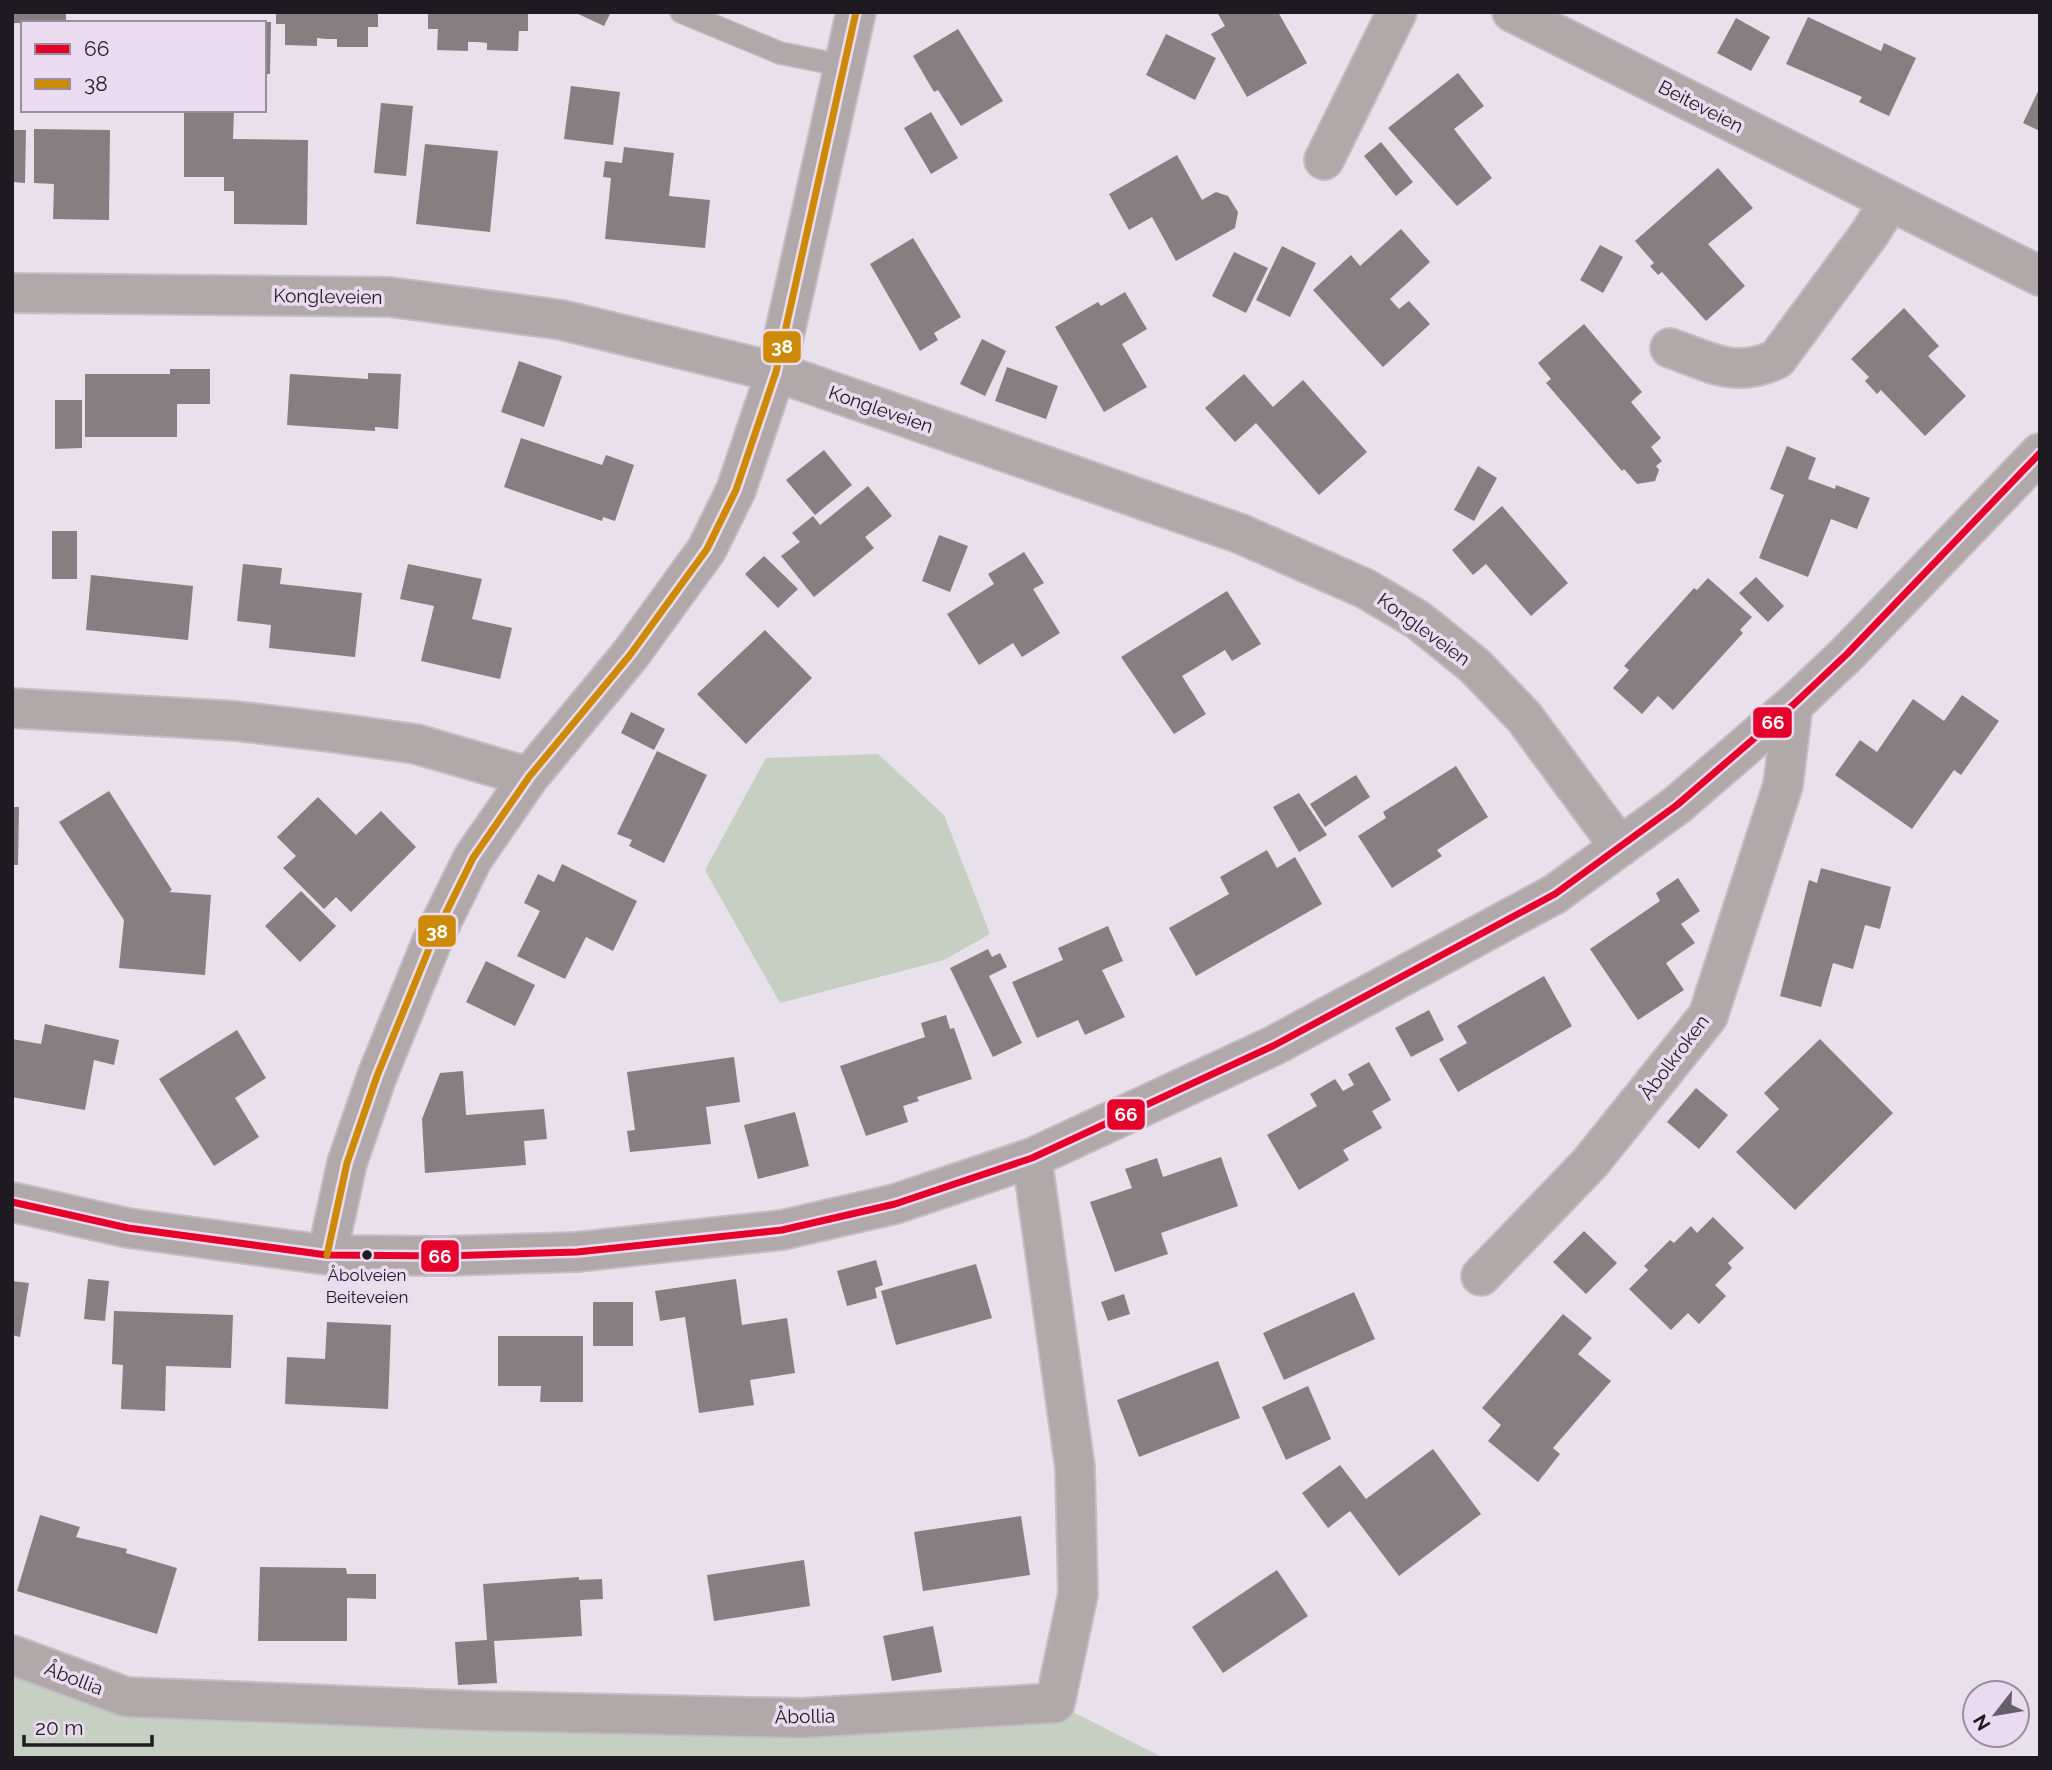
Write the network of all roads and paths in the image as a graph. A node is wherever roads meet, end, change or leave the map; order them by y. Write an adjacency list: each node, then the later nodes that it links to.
1 (681, 12): 5 (lane)
2 (856, 12): 5 (street)
3 (1396, 12): 6 (street)
4 (1512, 12): 7 (street, Beiteveien)
5 (845, 66): 11 (street)
6 (1324, 160)
7 (1890, 201): 8 (street, Beiteveien); 10 (street)
8 (2040, 276)
9 (12, 293): 11 (street, Kongleveien)
10 (1670, 348)
11 (776, 372): 15 (street); 16 (street, Kongleveien)
12 (2040, 453): 13 (street)
13 (1793, 705): 16 (street); 20 (street, Åbolkroken)
14 (12, 708): 15 (street)
15 (529, 777): 19 (street)
16 (1620, 847): 17 (street)
17 (1032, 1158): 19 (street); 21 (street, Åbollia)
18 (12, 1202): 19 (street)
19 (327, 1255)
20 (1481, 1276)
21 (12, 1655)

